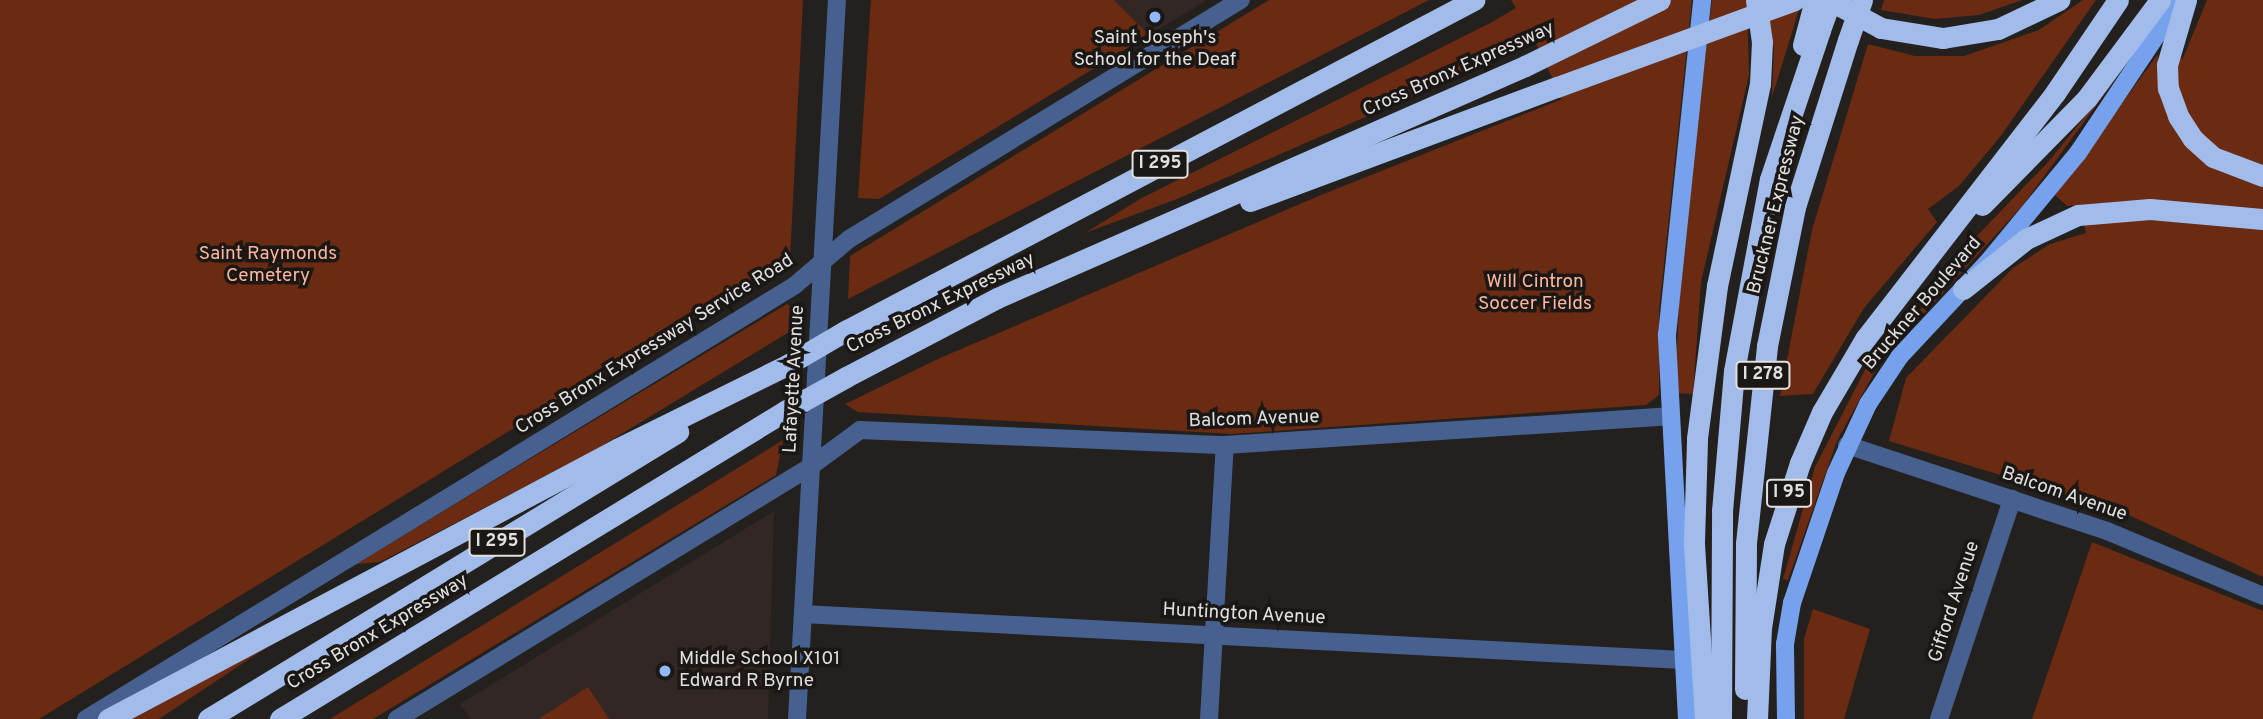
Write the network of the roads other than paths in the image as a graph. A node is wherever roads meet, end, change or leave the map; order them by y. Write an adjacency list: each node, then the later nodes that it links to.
1 (837, 0): 19 (street, Lafayette Avenue)
2 (1241, 0): 19 (street, Cross Bronx Expressway Service Road)
3 (1474, 0): 23 (highway, Cross Bronx Expressway / I 295, bridge)
4 (1660, 0): 20 (highway, Cross Bronx Expressway / I 295)
5 (1702, 0): 24 (main road)
6 (1756, 0): 41 (highway)
7 (1795, 0): 20 (highway, bridge)
8 (1815, 0): 16 (highway)
9 (1830, 0): 11 (highway); 16 (highway, Bruckner Expressway, bridge)
10 (1862, 0): 43 (highway, Bruckner Expressway / I 278, bridge)
11 (2059, 0)
12 (2118, 0): 22 (highway, I 95)
13 (2160, 0): 22 (highway)
14 (2180, 0): 21 (main road, Bruckner Boulevard)
15 (2186, 0): 17 (highway)
16 (1814, 28): 42 (highway, Bruckner Expressway)
17 (2263, 176)
18 (2263, 219): 21 (highway)
19 (822, 261): 27 (street, Lafayette Avenue); 34 (street, Cross Bronx Expressway Service Road)
20 (1044, 277): 33 (highway, Cross Bronx Expressway / I 295, bridge)
21 (1963, 289): 26 (main road, Bruckner Boulevard)
22 (1899, 293): 44 (highway, I 95)
23 (787, 365): 35 (highway); 36 (highway, Cross Bronx Expressway / I 295)
24 (1669, 416): 25 (street, Balcom Avenue); 32 (main road)
25 (1225, 445): 27 (street, Balcom Avenue); 31 (street)
26 (1847, 445): 28 (street, Balcom Avenue); 45 (main road, Bruckner Boulevard)
27 (811, 466): 30 (street, Lafayette Avenue); 37 (street)
28 (2012, 499): 29 (street, Balcom Avenue); 46 (street, Gifford Avenue)
29 (2263, 596)
30 (803, 614): 31 (street, Huntington Avenue); 38 (street, Lafayette Avenue)
31 (1213, 634): 32 (street, Huntington Avenue); 39 (street)
32 (1683, 660): 40 (main road)
33 (286, 716)
34 (86, 719)
35 (108, 719)
36 (208, 719)
37 (397, 719)
38 (797, 719)
39 (1209, 719)
40 (1686, 719)
41 (1705, 719)
42 (1721, 719)
43 (1748, 719)
44 (1757, 719)
45 (1786, 719)
46 (1939, 719)

